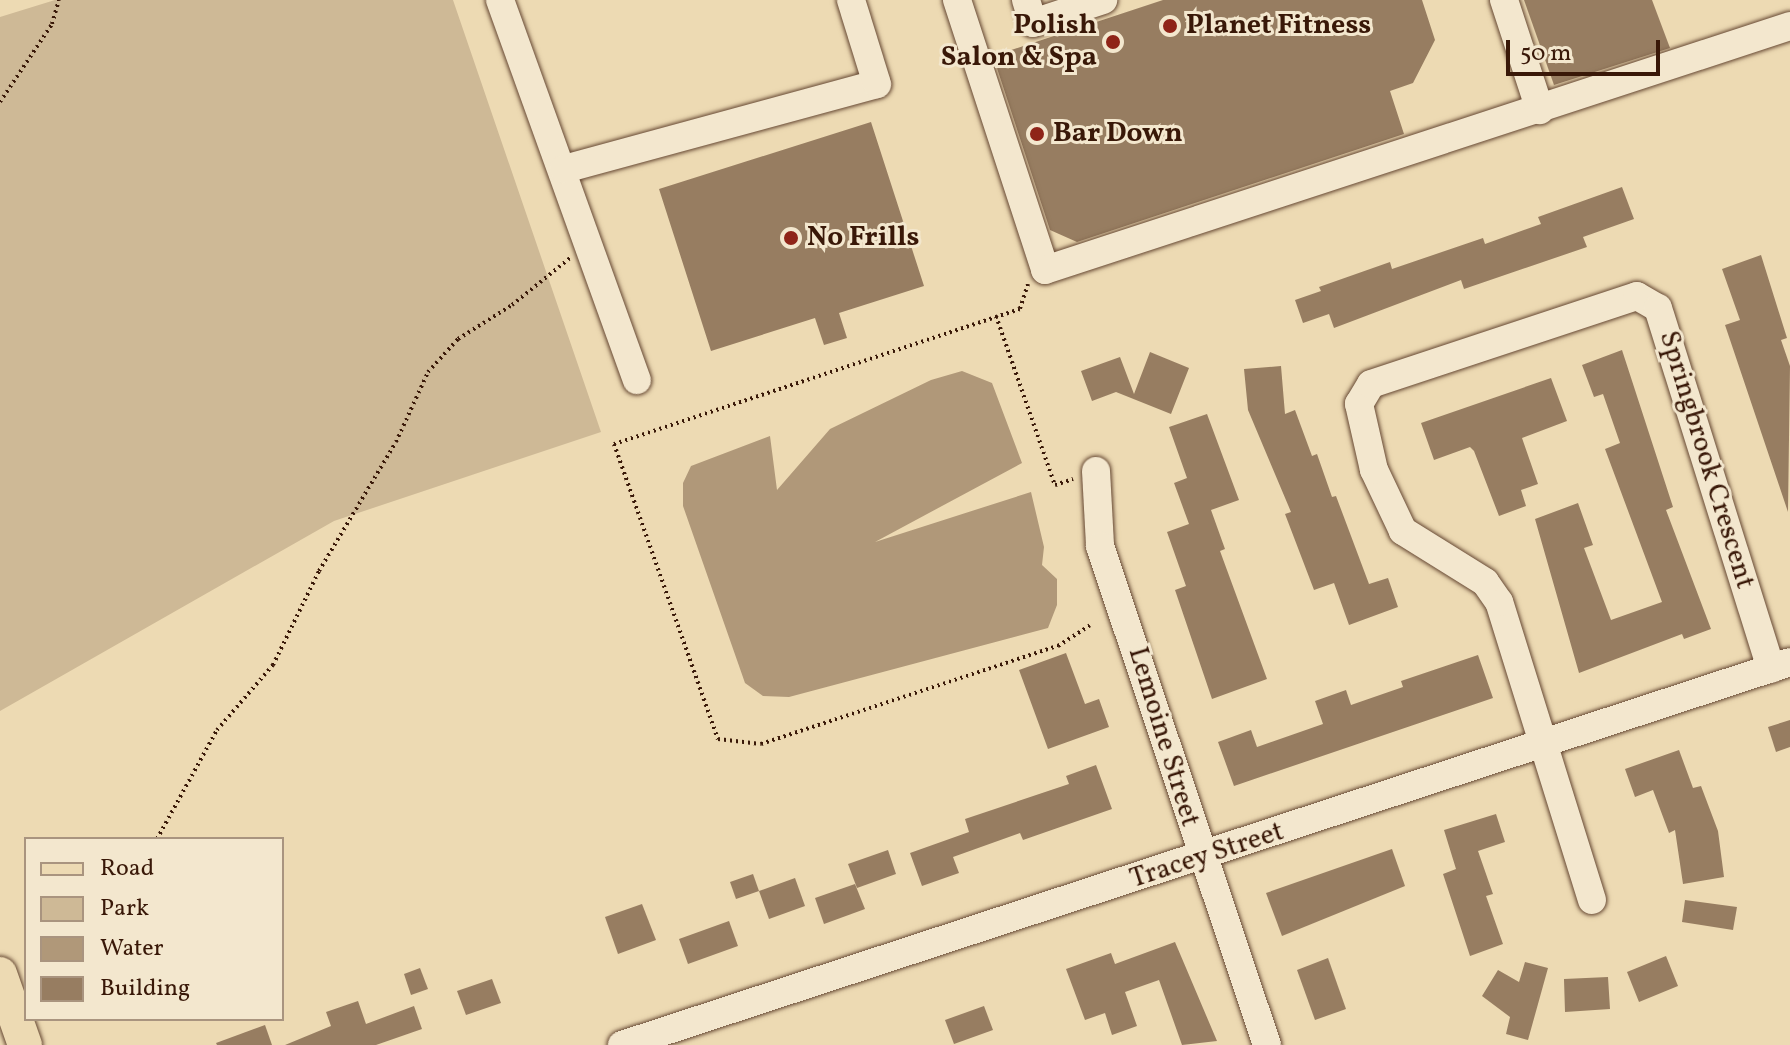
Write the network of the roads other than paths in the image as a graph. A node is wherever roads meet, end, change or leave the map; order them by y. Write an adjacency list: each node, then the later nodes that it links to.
1 (500, 0): 9 (street)
2 (851, 0): 9 (street)
3 (957, 0): 8 (street)
4 (1026, 0): 5 (street)
5 (1103, 0)
6 (1504, 0): 8 (street)
7 (1790, 26): 8 (street)
8 (1540, 110)
9 (564, 169): 10 (street)
10 (637, 380)
11 (1096, 471): 14 (street, Lemoine Street)
12 (1780, 665): 13 (street, Tracey Street); 13 (street, Springbrook Crescent)
13 (1543, 742): 14 (street, Tracey Street); 15 (street, Springbrook Crescent)
14 (1201, 859): 18 (street, Tracey Street); 19 (street, Lemoine Street)
15 (1592, 900)
16 (0, 974): 17 (main road)
17 (25, 1045)
18 (622, 1045)
19 (1267, 1045)

